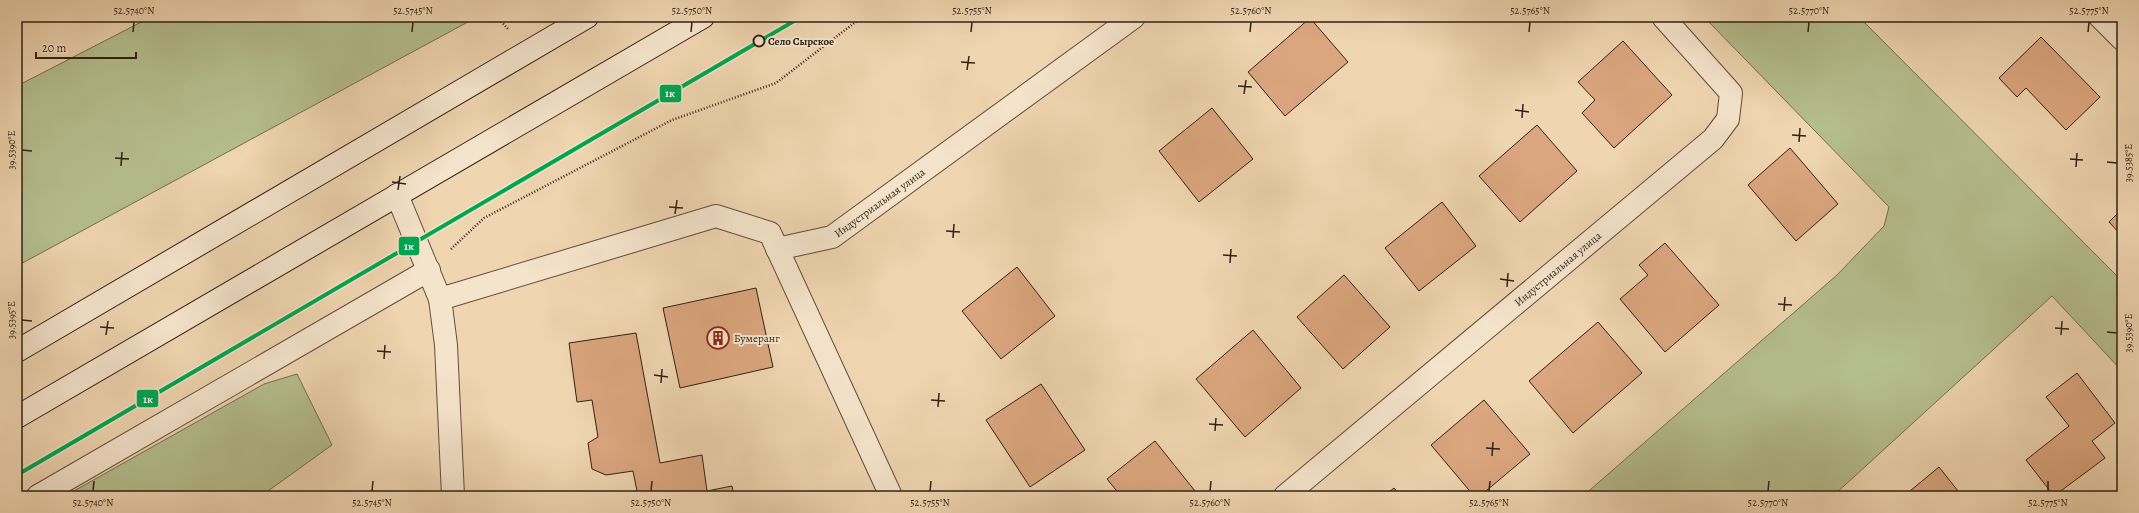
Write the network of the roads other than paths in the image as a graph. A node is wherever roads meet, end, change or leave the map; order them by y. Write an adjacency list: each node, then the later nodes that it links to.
1 (587, 17): 11 (street)
2 (703, 17): 7 (street)
3 (1134, 17): 8 (street, Индустриальная улица)
4 (1663, 17): 16 (street, Индустриальная улица)
5 (2100, 17): 6 (street)
6 (2122, 39)
7 (397, 195): 9 (street); 12 (street)
8 (777, 249): 10 (street); 15 (street)
9 (429, 270): 10 (street); 13 (street)
10 (440, 299): 14 (street)
11 (17, 351)
12 (17, 417)
13 (38, 496)
14 (453, 496)
15 (891, 496)
16 (1285, 496)

